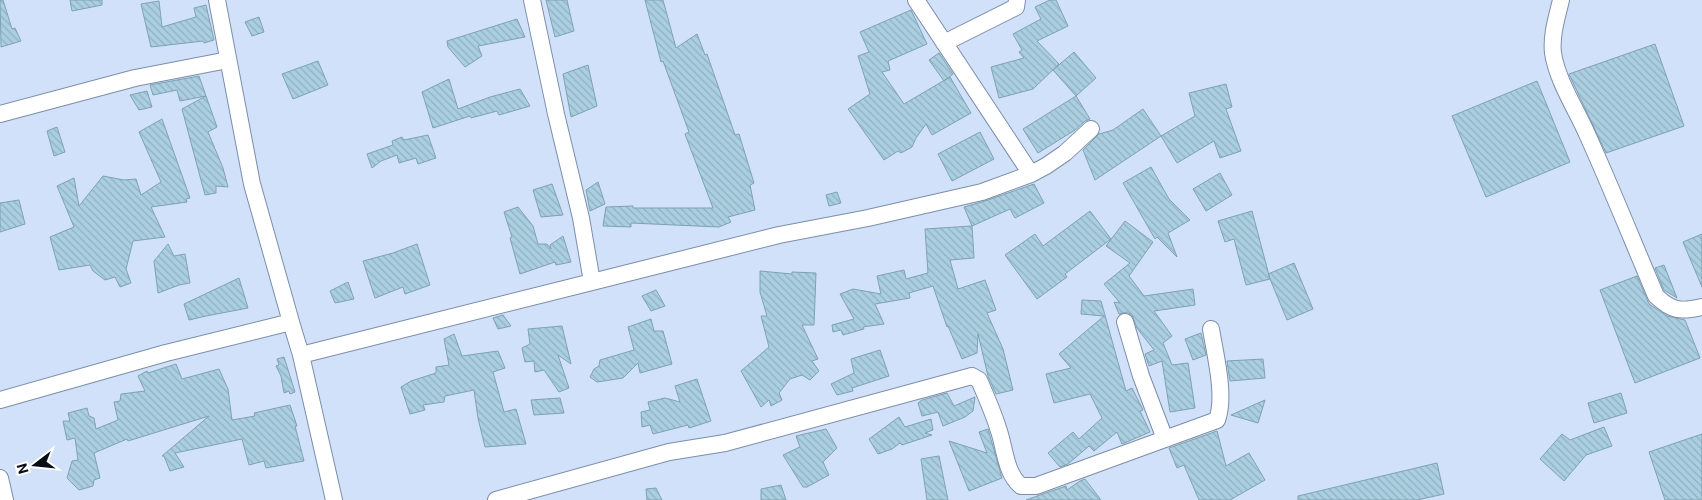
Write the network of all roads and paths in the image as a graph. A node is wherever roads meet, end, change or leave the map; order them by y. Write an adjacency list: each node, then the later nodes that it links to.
1 (216, 0): 7 (street)
2 (532, 0): 11 (street)
3 (916, 0): 6 (street)
4 (1017, 0): 6 (street)
5 (1561, 0): 12 (street)
6 (944, 43): 10 (street)
7 (228, 60): 8 (street); 13 (street)
8 (0, 114)
9 (1091, 129): 10 (street)
10 (1031, 174): 11 (street)
11 (592, 282): 16 (street)
12 (1702, 307)
13 (291, 322): 16 (street); 17 (street)
14 (1125, 322): 18 (street)
15 (1210, 329): 18 (street)
16 (301, 355): 21 (street)
17 (0, 400)
18 (1165, 439): 22 (street)
19 (0, 478): 20 (street)
20 (5, 500)
21 (334, 500)
22 (496, 500)

